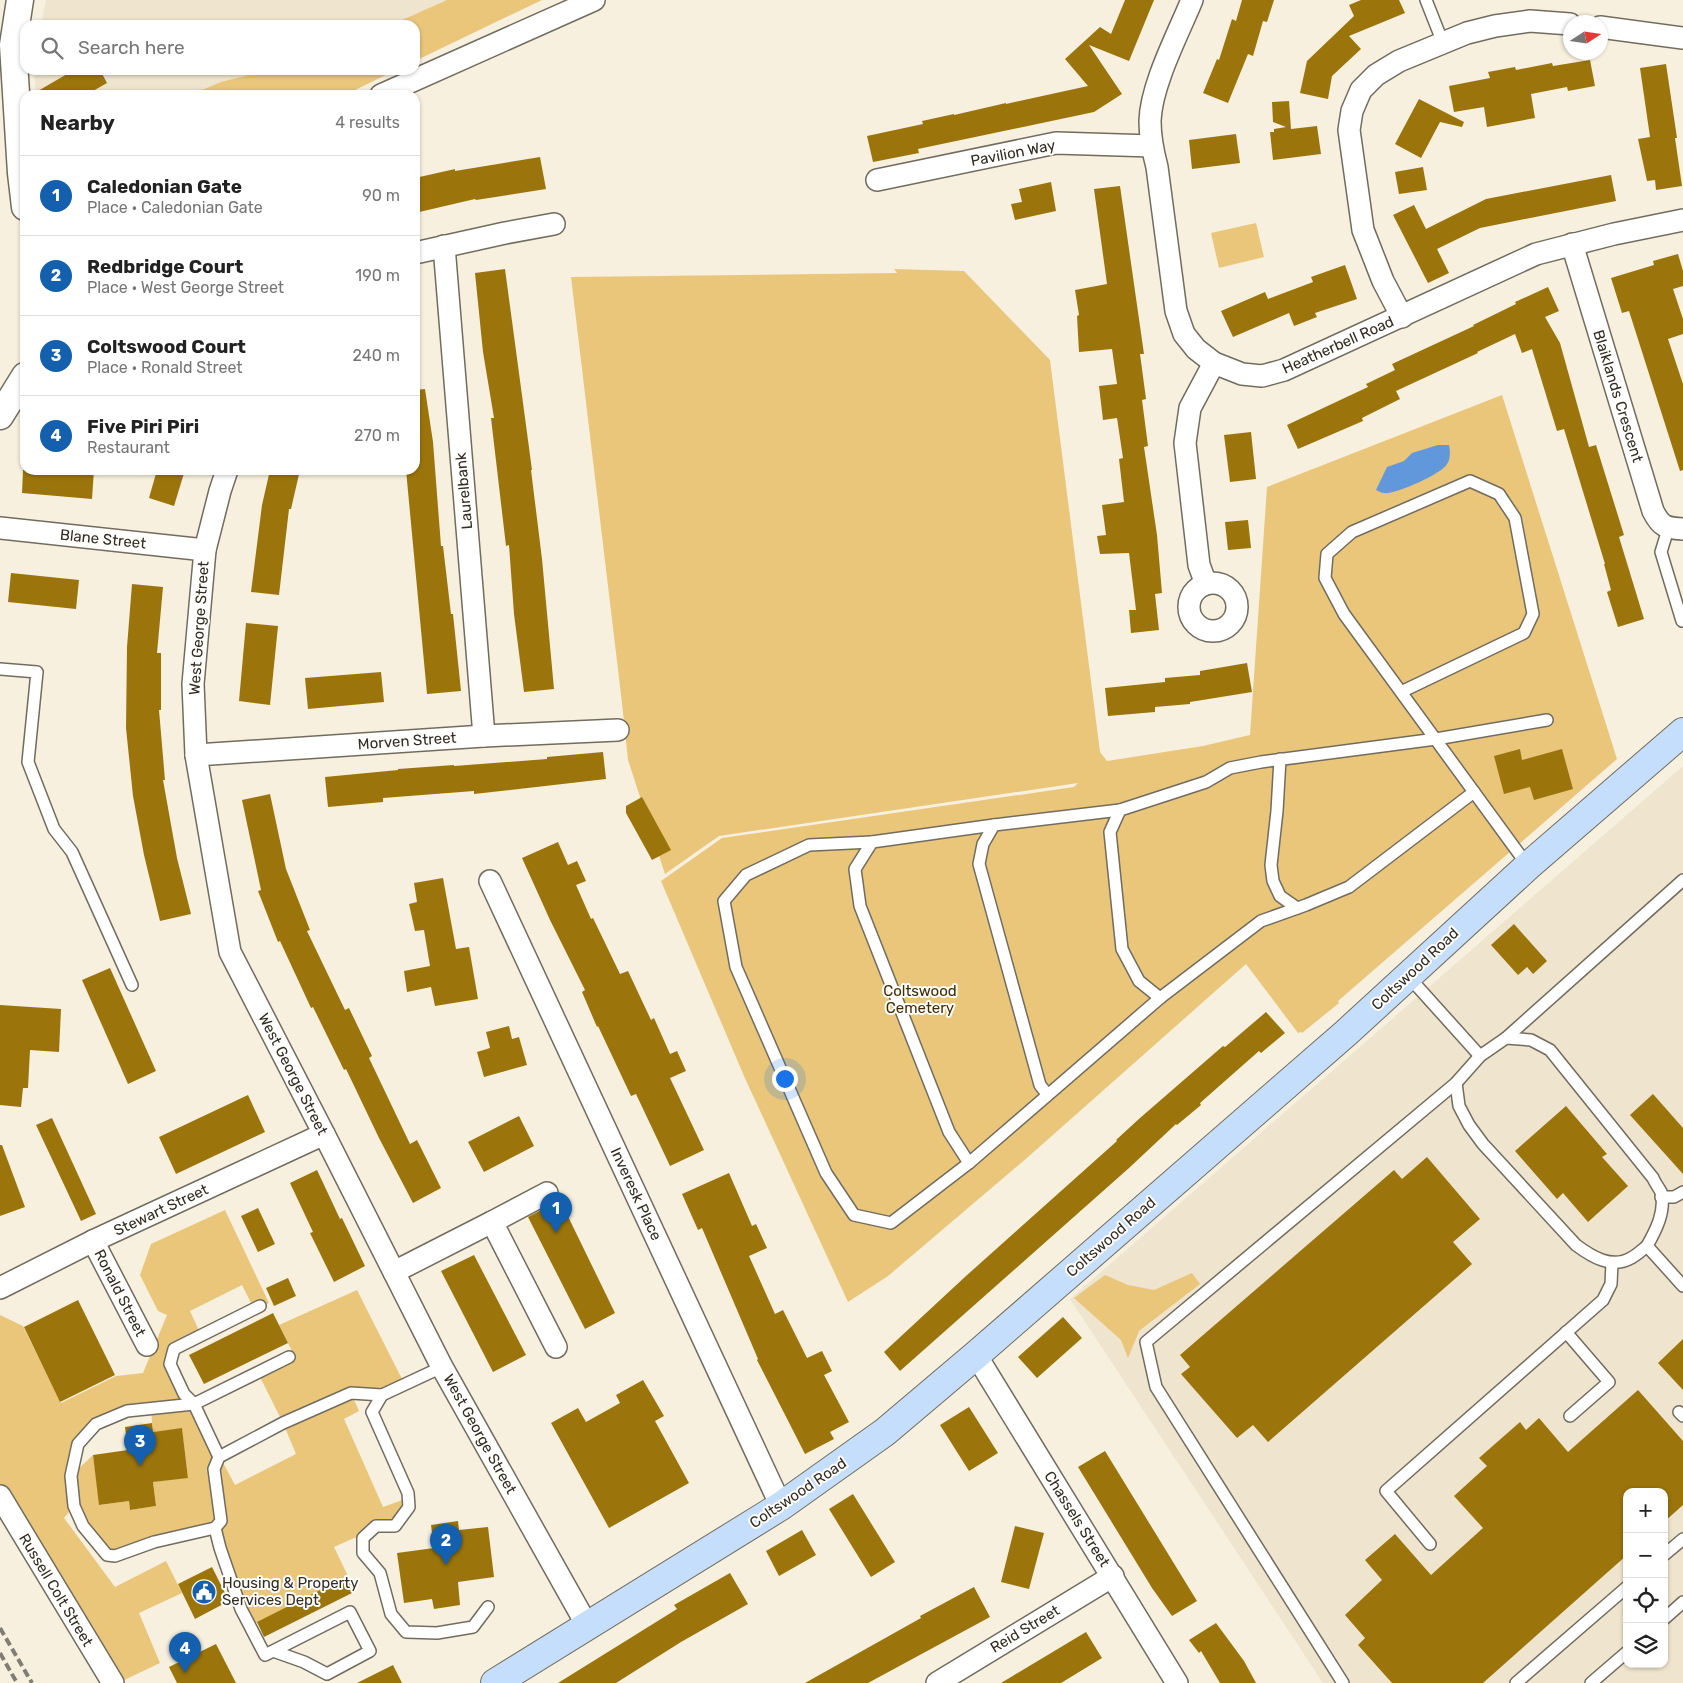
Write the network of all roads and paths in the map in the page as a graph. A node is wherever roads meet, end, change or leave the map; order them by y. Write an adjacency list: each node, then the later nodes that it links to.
1 (20, 0): 11 (street)
2 (594, 0): 9 (street)
3 (1192, 0): 10 (street, Heatherbell Road)
4 (1426, 0): 8 (lane)
5 (1563, 24): 8 (street)
6 (1608, 28): 7 (street)
7 (1683, 38)
8 (1443, 43): 18 (street)
9 (392, 90)
10 (1152, 146): 12 (street, Pavilion Way); 19 (street, Heatherbell Road)
11 (20, 155)
12 (877, 180)
13 (1683, 220): 15 (street, Heatherbell Road)
14 (554, 224): 16 (street)
15 (1572, 244): 18 (street, Heatherbell Road); 24 (street, Blaiklands Crescent)
16 (444, 246): 17 (street); 33 (street, Laurelbank)
17 (420, 252)
18 (1402, 317): 19 (street, Heatherbell Road)
19 (1214, 363): 26 (street)
20 (20, 384): 21 (street)
21 (0, 416)
22 (226, 475): 25 (street, West George Street)
23 (0, 528): 25 (street, Blane Street)
24 (1676, 529): 27 (lane)
25 (205, 550): 35 (street, West George Street)
26 (1206, 584)
27 (1682, 621)
28 (0, 669): 46 (lane)
29 (1401, 692): 29 (lane); 34 (lane)
30 (1547, 720): 34 (lane)
31 (618, 730): 33 (street, Morven Street)
32 (1683, 732): 41 (main road, Coltswood Road)
33 (484, 736): 35 (street, Morven Street)
34 (1436, 739): 36 (lane); 37 (lane)
35 (196, 755): 52 (street, West George Street)
36 (1280, 759): 38 (lane); 44 (lane)
37 (1474, 792): 41 (lane); 44 (lane)
38 (1120, 810): 39 (lane); 47 (lane)
39 (994, 825): 40 (lane); 51 (lane)
40 (872, 842): 53 (lane); 53 (lane)
41 (1528, 866): 45 (main road, Coltswood Road)
42 (1683, 880): 48 (lane)
43 (490, 881): 76 (street, Inveresk Place)
44 (1297, 908): 47 (lane)
45 (1408, 976): 49 (lane); 68 (main road, Coltswood Road)
46 (132, 985)
47 (1160, 998): 51 (lane)
48 (1506, 1038): 49 (lane); 56 (lane)
49 (1480, 1056): 50 (lane)
50 (1456, 1083): 60 (lane); 93 (lane)
51 (1048, 1094): 53 (lane)
52 (324, 1134): 58 (street, Stewart Street); 61 (street, West George Street)
53 (969, 1163)
54 (1683, 1192): 56 (lane)
55 (547, 1194): 57 (street)
56 (1661, 1197): 59 (lane)
57 (492, 1222): 61 (street); 67 (street)
58 (93, 1241): 63 (street, Stewart Street); 66 (street, Ronald Street)
59 (1647, 1246): 60 (lane); 62 (lane)
60 (1612, 1263): 65 (lane)
61 (394, 1272): 70 (street, West George Street)
62 (1683, 1286)
63 (0, 1288)
64 (260, 1306): 72 (lane)
65 (1566, 1332): 73 (lane); 79 (lane)
66 (147, 1344)
67 (556, 1347)
68 (976, 1355): 76 (main road, Coltswood Road); 81 (street, Chassels Street)
69 (289, 1357): 72 (lane)
70 (442, 1367): 71 (lane); 86 (street, West George Street)
71 (382, 1395): 74 (lane); 84 (lane)
72 (194, 1404): 74 (lane); 77 (lane)
73 (1570, 1416)
74 (219, 1457): 77 (lane)
75 (0, 1496): 89 (street, Russell Colt Street)
76 (781, 1506): 86 (main road, Coltswood Road)
77 (215, 1528): 87 (lane)
78 (1683, 1539): 80 (lane)
79 (1430, 1544)
80 (1668, 1552)
81 (1113, 1576): 91 (street, Reid Street); 92 (street, Chassels Street)
82 (1623, 1590): 94 (lane)
83 (1683, 1602): 85 (lane)
84 (488, 1607)
85 (1668, 1615)
86 (588, 1627): 90 (main road, Coltswood Road)
87 (273, 1651): 87 (lane)
88 (1623, 1655): 95 (lane)
89 (113, 1683)
90 (495, 1683)
91 (938, 1683)
92 (1177, 1683)
93 (1343, 1683)
94 (1516, 1683)
95 (1591, 1683)

